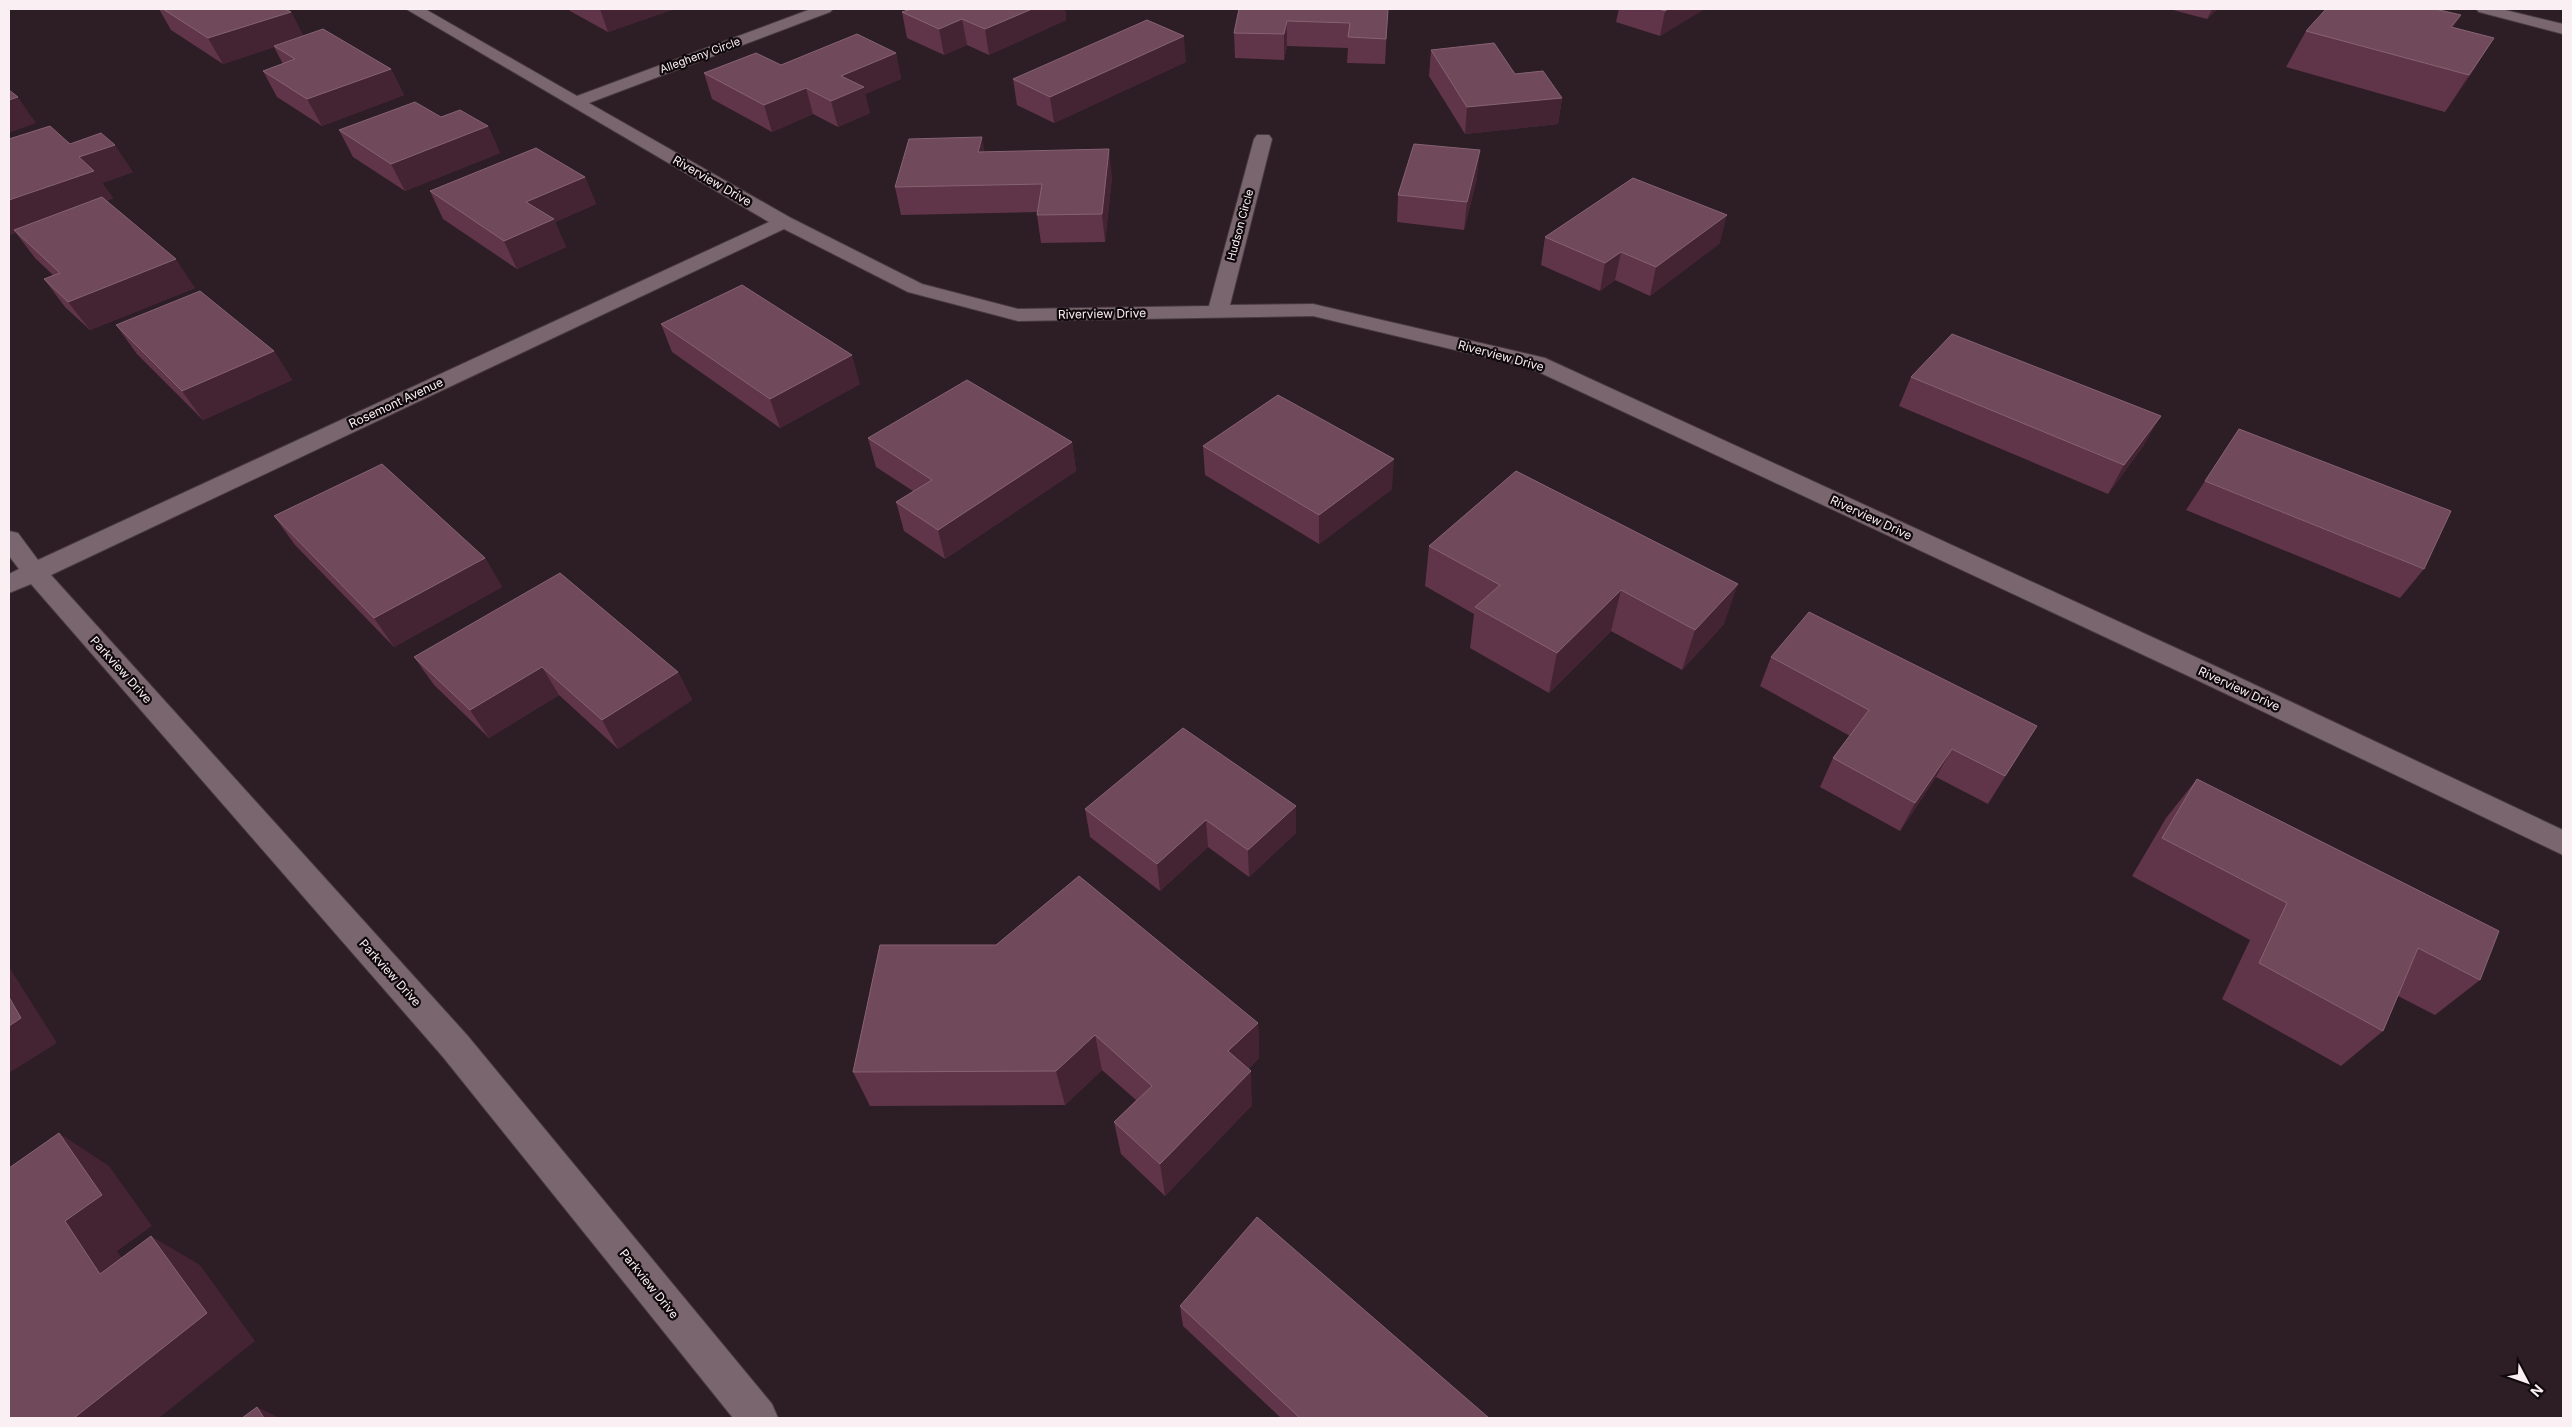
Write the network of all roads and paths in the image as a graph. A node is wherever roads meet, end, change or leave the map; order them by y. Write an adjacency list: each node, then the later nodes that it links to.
1 (414, 9): 5 (street, Riverview Drive)
2 (825, 9): 5 (street, Allegheny Circle)
3 (2484, 9): 4 (street)
4 (2563, 29)
5 (575, 102): 7 (street, Riverview Drive)
6 (1263, 139): 8 (street, Hudson Circle)
7 (784, 222): 8 (street, Riverview Drive); 10 (street, Rosemont Avenue)
8 (1218, 312): 11 (street, Riverview Drive)
9 (9, 539): 10 (street, Parkview Drive)
10 (21, 578): 12 (street, Parkview Drive)
11 (2563, 843)
12 (758, 1418)

